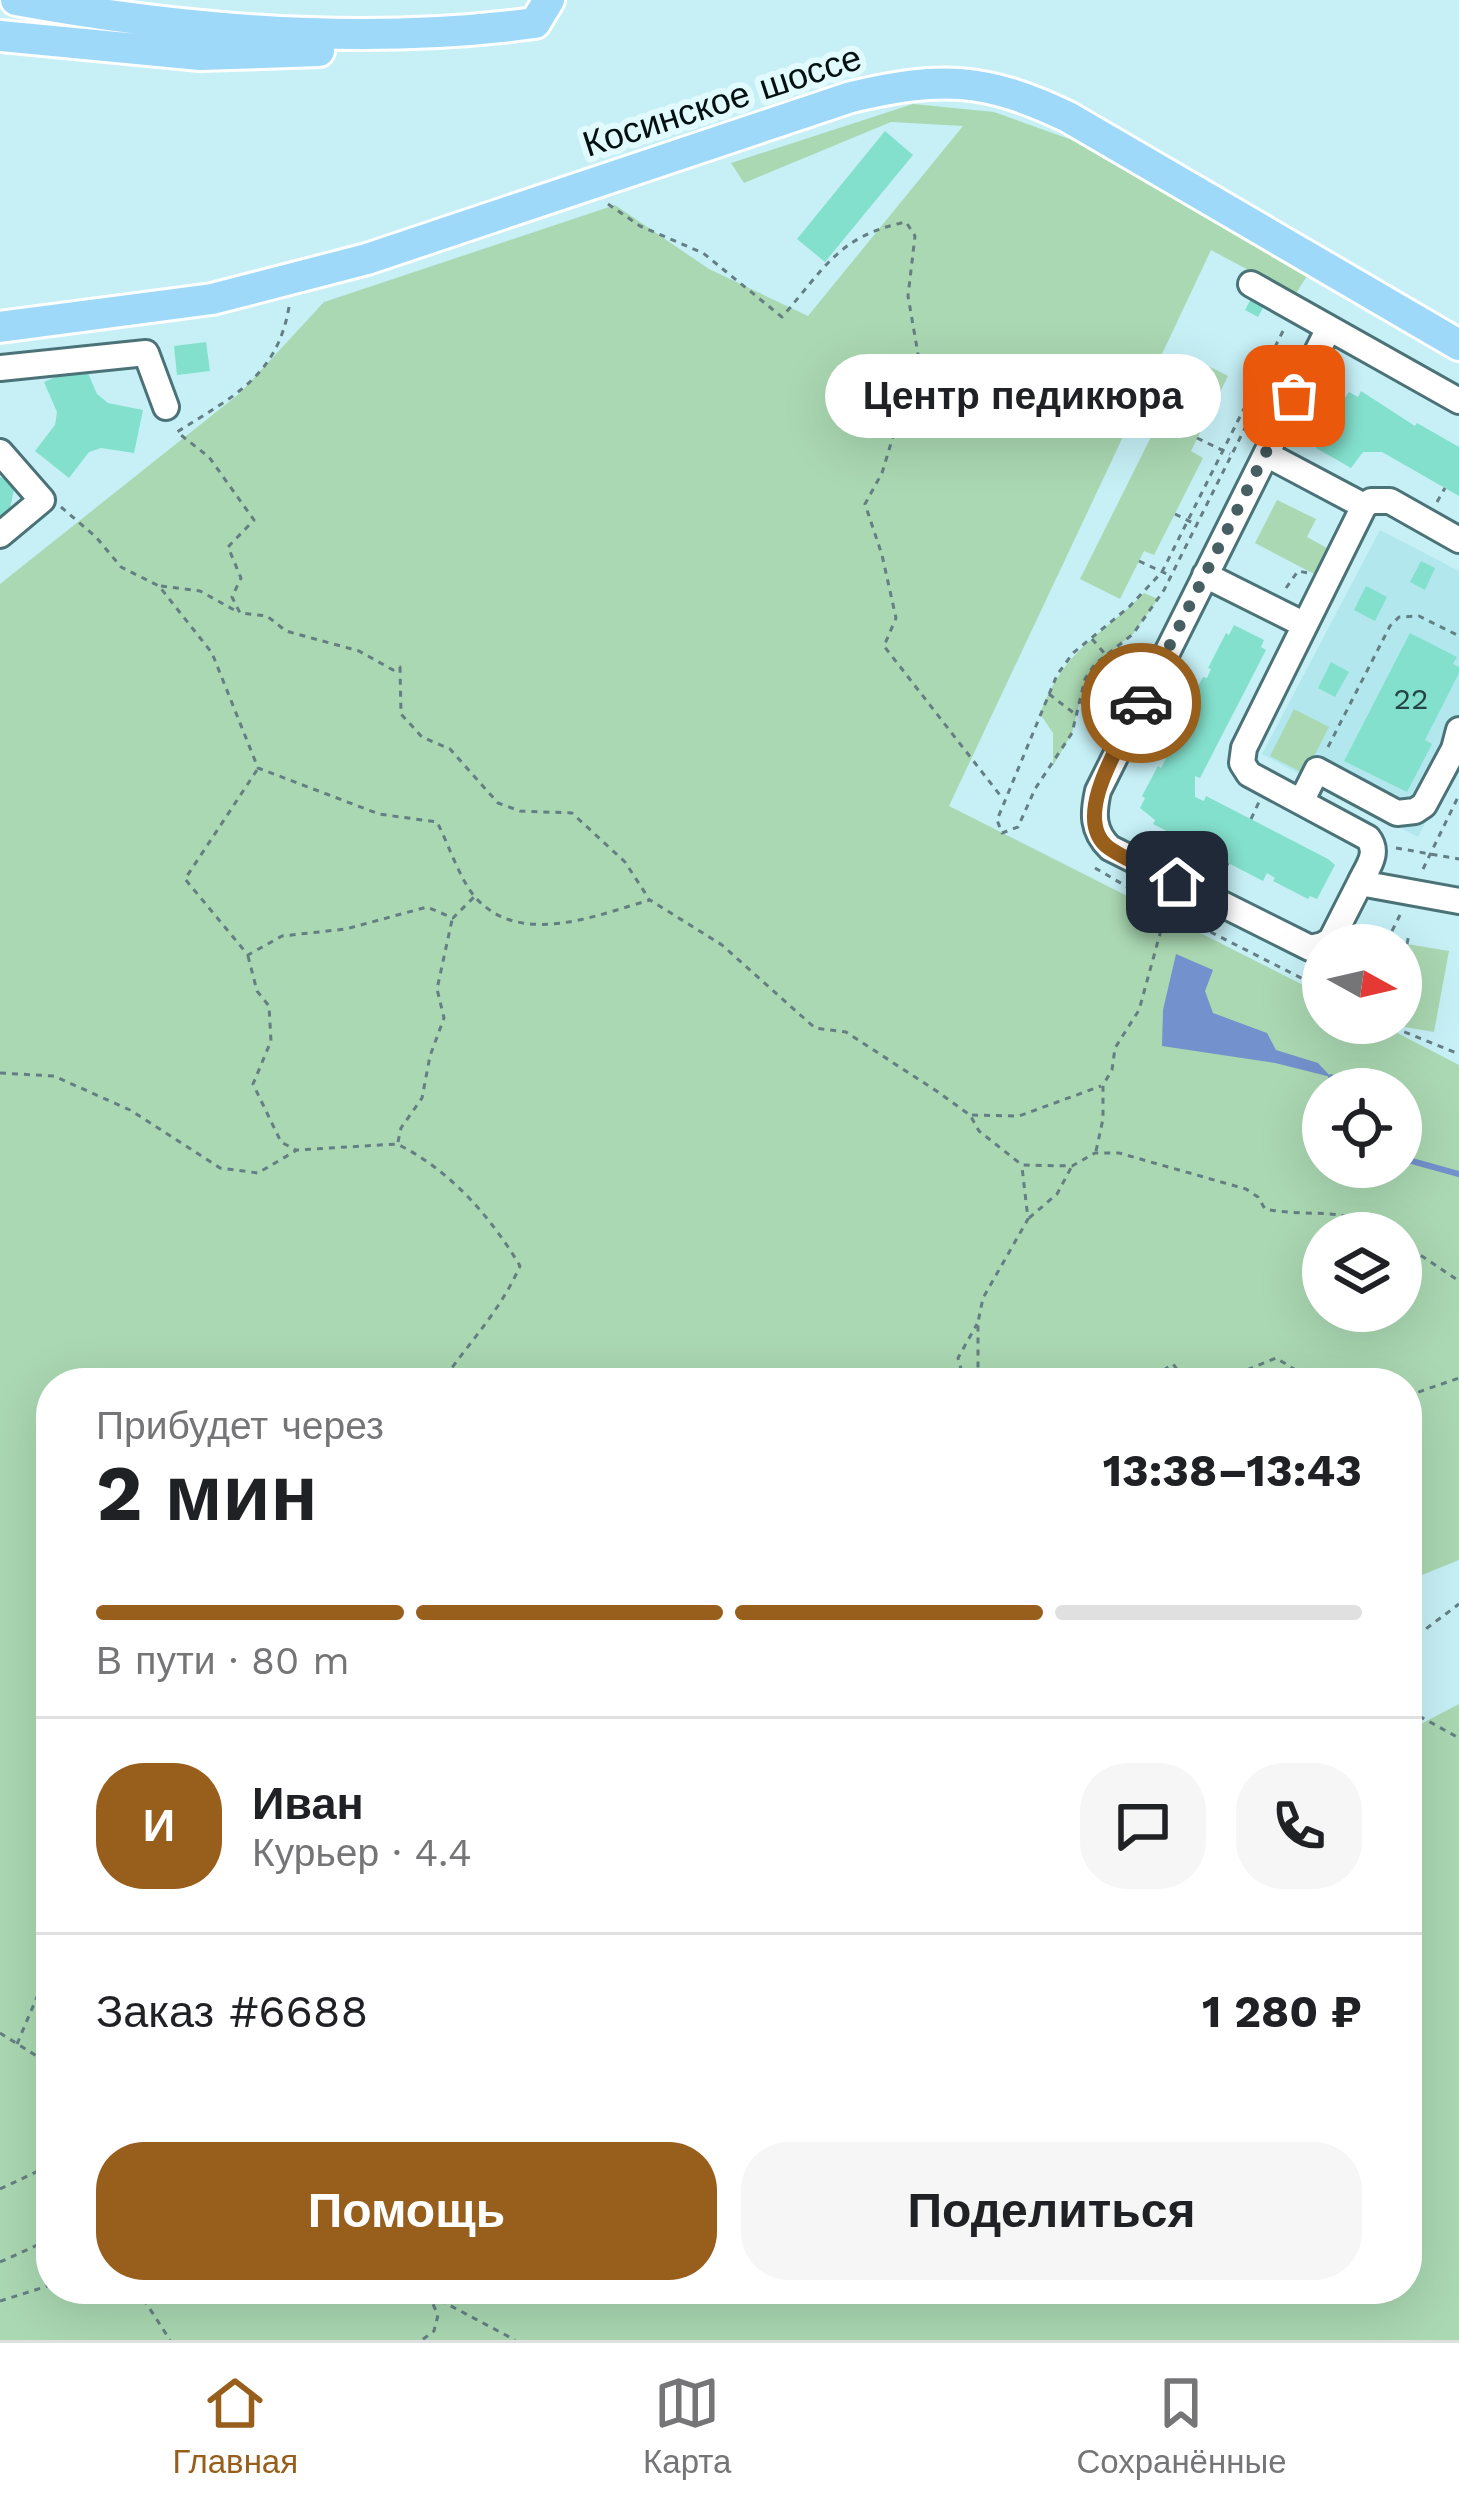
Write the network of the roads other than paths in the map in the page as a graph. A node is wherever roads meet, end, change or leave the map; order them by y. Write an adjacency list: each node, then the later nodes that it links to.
1 (16, 0): 4 (main road)
2 (0, 9): 4 (main road)
3 (542, 12): 5 (main road)
4 (110, 17): 5 (main road)
5 (497, 28): 6 (main road)
6 (0, 36)
7 (1251, 284): 9 (street)
8 (0, 327): 10 (main road, Косинское шоссе)
9 (1329, 328): 12 (street); 15 (street)
10 (1459, 345)
11 (0, 368): 13 (street)
12 (1459, 401)
13 (166, 407)
14 (0, 452): 17 (street)
15 (1266, 454): 16 (street); 19 (street)
16 (1364, 506): 18 (street); 20 (street)
17 (0, 535)
18 (1459, 541)
19 (1205, 575): 20 (street); 26 (street)
20 (1305, 625): 22 (street)
21 (1459, 730): 22 (street)
22 (1301, 802): 23 (street)
23 (1360, 883): 24 (street); 25 (street)
24 (1459, 901)
25 (1339, 924)
26 (1302, 944)

